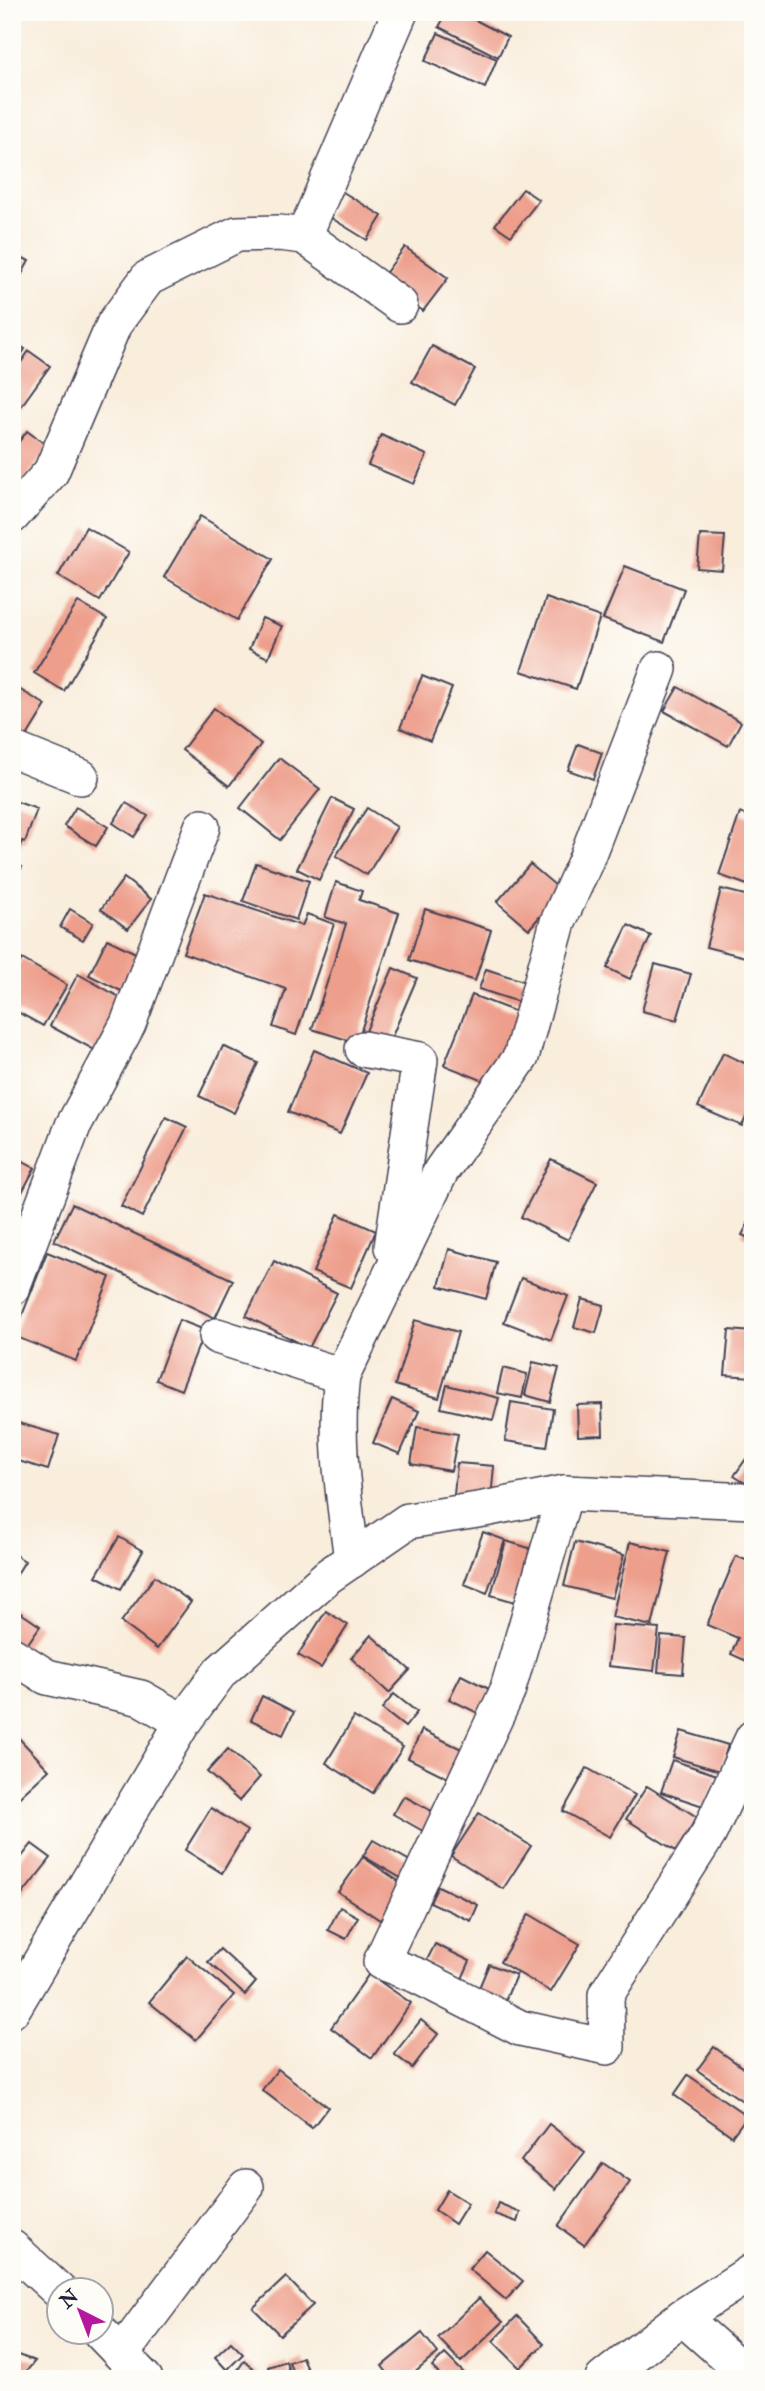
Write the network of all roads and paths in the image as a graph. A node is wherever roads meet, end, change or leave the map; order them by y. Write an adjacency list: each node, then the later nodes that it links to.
1 (400, 12): 2 (street)
2 (304, 236): 3 (street); 4 (street)
3 (400, 305)
4 (12, 516)
5 (659, 669): 10 (street)
6 (12, 748): 7 (street)
7 (81, 778)
8 (202, 827): 11 (street)
9 (363, 1049): 10 (street)
10 (387, 1282): 13 (street)
11 (12, 1288)
12 (217, 1336): 13 (street)
13 (342, 1376): 16 (street)
14 (565, 1493): 15 (street); 16 (street); 19 (street)
15 (753, 1501)
16 (352, 1560): 18 (street)
17 (12, 1655): 18 (street)
18 (183, 1722): 20 (street)
19 (753, 1738)
20 (12, 2010)
21 (246, 2187): 26 (street)
22 (12, 2248): 24 (street)
23 (753, 2271): 25 (street)
24 (46, 2279)
25 (682, 2317): 29 (street); 30 (street)
26 (116, 2336)
27 (115, 2346): 28 (street)
28 (145, 2379)
29 (603, 2379)
30 (752, 2379)

